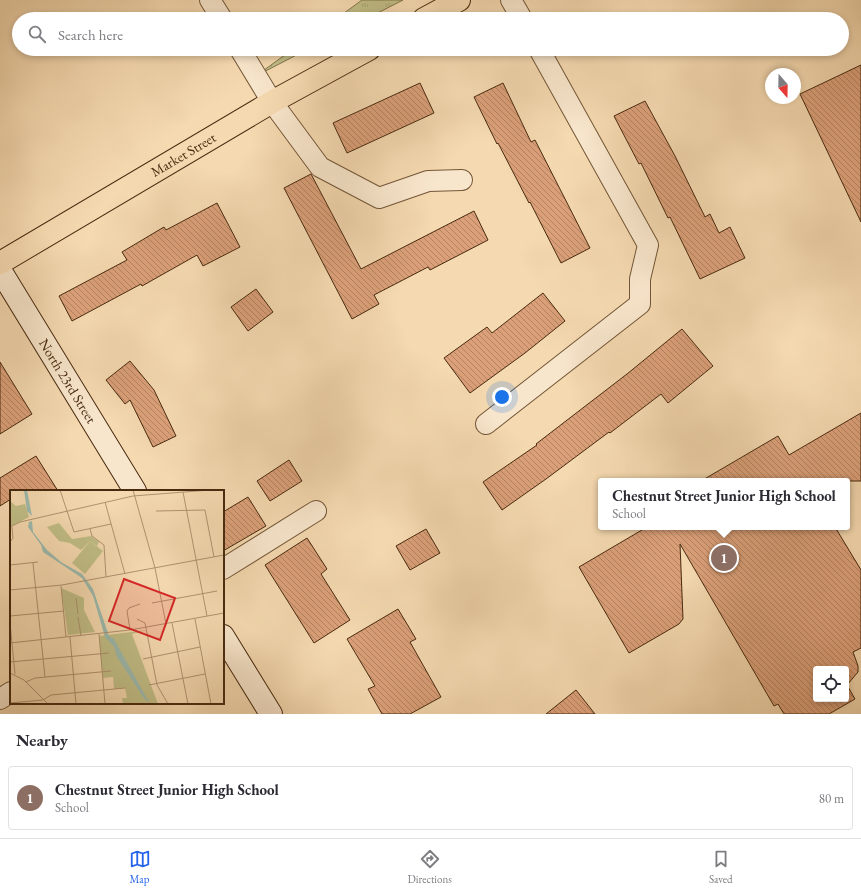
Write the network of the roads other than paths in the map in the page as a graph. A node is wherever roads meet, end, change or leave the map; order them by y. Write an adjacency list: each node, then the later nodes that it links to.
1 (210, 0): 4 (street)
2 (459, 0): 5 (main road)
3 (511, 0): 6 (street)
4 (218, 12)
5 (437, 12)
6 (518, 12)
7 (244, 56): 10 (street)
8 (356, 56): 10 (main road, Market Street)
9 (543, 56): 14 (street)
10 (272, 102): 11 (street); 12 (main road, Market Street)
11 (462, 180)
12 (0, 263)
13 (0, 270): 15 (main road, North 23rd Street)
14 (486, 424)
15 (133, 490)
16 (316, 511): 17 (street)
17 (224, 568)
18 (224, 638): 21 (main road)
19 (10, 693): 20 (street)
20 (0, 699)
21 (271, 714)

